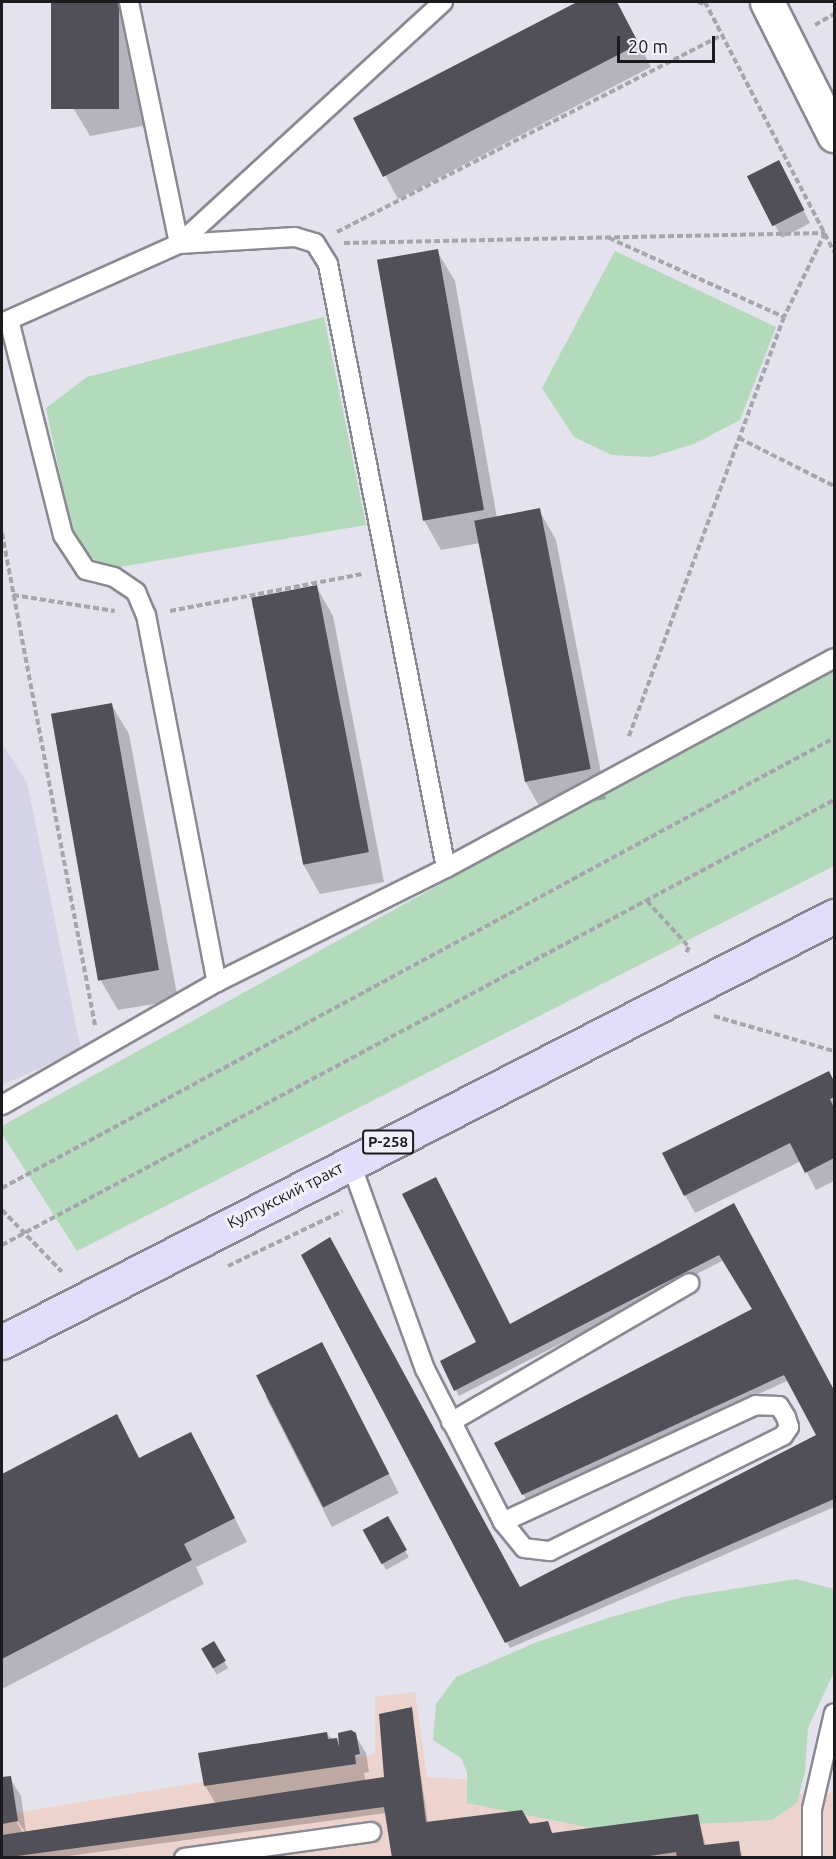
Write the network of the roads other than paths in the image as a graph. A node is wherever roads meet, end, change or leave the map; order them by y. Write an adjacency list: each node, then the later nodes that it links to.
1 (129, 2): 5 (lane)
2 (444, 2): 5 (lane)
3 (767, 2): 4 (street)
4 (834, 135)
5 (179, 244): 6 (lane); 8 (lane)
6 (5, 321): 11 (lane)
7 (834, 658): 8 (lane)
8 (446, 868): 11 (lane)
9 (834, 904): 12 (main road, Р-258)
10 (834, 916): 12 (main road, Р-258)
11 (217, 982): 13 (lane)
12 (698, 983): 14 (main road, Култукский тракт / Р-258)
13 (2, 1105)
14 (350, 1161): 16 (main road, Култукский тракт / Р-258); 17 (lane)
15 (690, 1283): 17 (lane)
16 (2, 1342)
17 (451, 1422): 18 (lane)
18 (503, 1522): 18 (lane)
19 (834, 1713): 22 (lane)
20 (371, 1832): 21 (lane)
21 (184, 1857)
22 (812, 1857)

